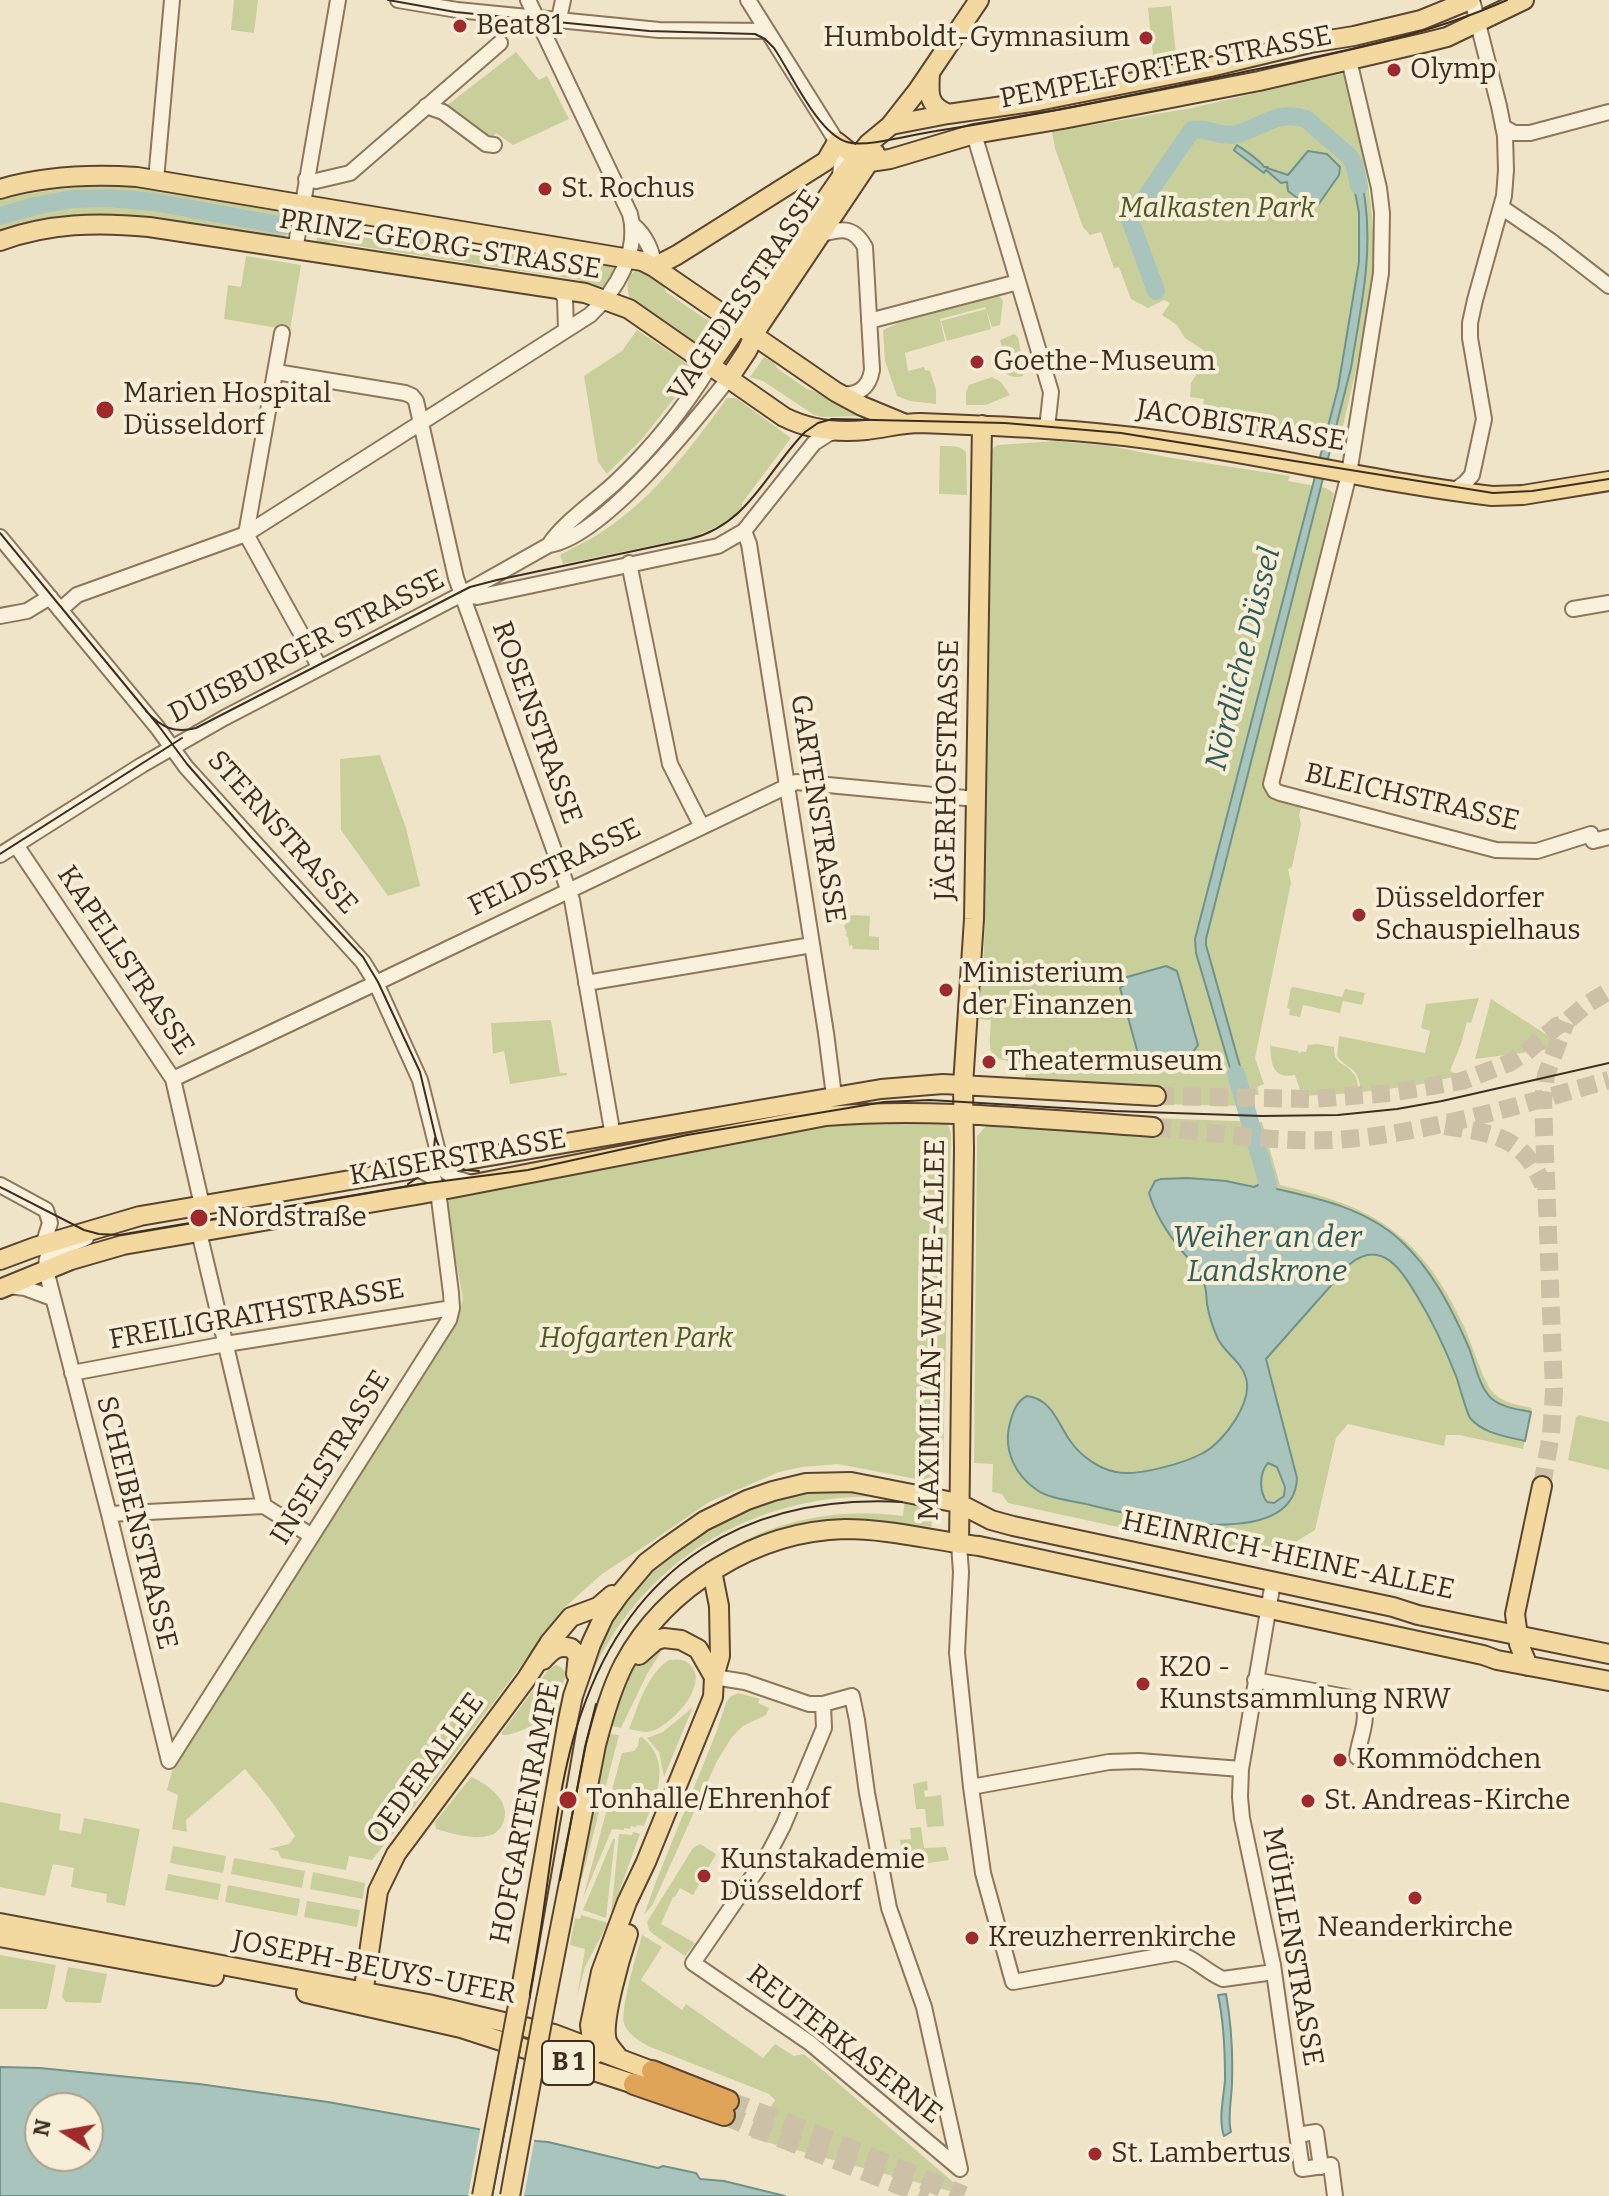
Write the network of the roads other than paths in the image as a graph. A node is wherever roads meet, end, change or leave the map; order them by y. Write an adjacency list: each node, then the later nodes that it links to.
1 (172, 0): 30 (street)
2 (338, 0): 29 (street)
3 (398, 0): 10 (street)
4 (528, 0): 10 (street)
5 (563, 0): 11 (street)
6 (748, 0): 13 (street)
7 (979, 0): 17 (main road, VAGEDESSTRASSE)
8 (1524, 0): 12 (main road, PEMPELFORTER STRASSE)
9 (1463, 2): 12 (street); 14 (main road, PEMPELFORTER STRASSE)
10 (536, 17): 11 (street); 35 (street)
11 (559, 19): 13 (street)
12 (1472, 24): 16 (main road, PEMPELFORTER STRASSE); 23 (street); 34 (street)
13 (767, 31): 25 (street)
14 (1329, 41): 18 (main road); 21 (main road, PEMPELFORTER STRASSE)
15 (500, 43): 19 (street)
16 (1349, 60): 18 (main road, PEMPELFORTER STRASSE); 61 (street)
17 (930, 73): 21 (main road); 22 (main road, VAGEDESSTRASSE)
18 (1279, 76): 24 (main road, PEMPELFORTER STRASSE)
19 (426, 106): 26 (street); 29 (street)
20 (1609, 112): 23 (street)
21 (948, 114): 22 (main road, PEMPELFORTER STRASSE)
22 (891, 125): 27 (main road); 28 (main road, VAGEDESSTRASSE)
23 (1503, 127): 34 (street)
24 (974, 134): 27 (main road, PEMPELFORTER STRASSE); 42 (street)
25 (837, 142): 28 (main road); 31 (street); 40 (main road)
26 (494, 145)
27 (899, 157): 28 (main road, PEMPELFORTER STRASSE)
28 (863, 160): 31 (main road, VAGEDESSTRASSE)
29 (306, 179): 33 (street)
30 (156, 180): 32 (main road, PRINZ-GEORG-STRASSE); 33 (main road, PRINZ-GEORG-STRASSE)
31 (846, 184): 36 (main road, VAGEDESSTRASSE); 48 (main road, VAGEDESSTRASSE)
32 (0, 189)
33 (302, 205): 38 (street); 39 (main road, PRINZ-GEORG-STRASSE)
34 (1501, 207): 43 (street); 63 (street)
35 (633, 225): 39 (street); 40 (street)
36 (819, 235): 47 (street); 51 (main road, VAGEDESSTRASSE)
37 (0, 241): 38 (main road, PRINZ-GEORG-STRASSE)
38 (295, 250): 44 (main road, PRINZ-GEORG-STRASSE)
39 (627, 257): 40 (main road, PRINZ-GEORG-STRASSE); 41 (street)
40 (654, 267): 48 (main road, PRINZ-GEORG-STRASSE)
41 (618, 282): 45 (street); 46 (street)
42 (1018, 282): 47 (street); 59 (street)
43 (1609, 286)
44 (559, 289): 45 (main road, PRINZ-GEORG-STRASSE); 49 (street)
45 (606, 300): 46 (main road, PRINZ-GEORG-STRASSE); 49 (street)
46 (629, 309): 52 (main road, PRINZ-GEORG-STRASSE)
47 (869, 321): 55 (street)
48 (738, 324): 51 (main road, PRINZ-GEORG-STRASSE); 52 (main road, VAGEDESSTRASSE)
49 (566, 330): 56 (street)
50 (282, 333): 53 (street)
51 (755, 336): 54 (main road, VAGEDESSTRASSE); 55 (main road, PRINZ-GEORG-STRASSE)
52 (710, 366): 54 (main road, PRINZ-GEORG-STRASSE); 67 (street, VAGEDESSTRASSE)
53 (276, 372): 56 (street); 65 (street)
54 (729, 378): 60 (main road, PRINZ-GEORG-STRASSE); 67 (street, VAGEDESSTRASSE)
55 (834, 391): 57 (main road)
56 (422, 423): 65 (street); 69 (street, ROSENSTRASSE)
57 (903, 423): 58 (main road); 60 (main road)
58 (982, 425): 59 (main road, JACOBISTRASSE); 78 (main road, JÄGERHOFSTRASSE)
59 (1047, 428): 61 (main road, JACOBISTRASSE)
60 (837, 431): 64 (street, DUISBURGER STRASSE)
61 (1332, 469): 63 (main road, JACOBISTRASSE); 80 (street, BLEICHSTRASSE)
62 (1609, 481): 63 (main road, JACOBISTRASSE)
63 (1455, 490)
64 (744, 531): 68 (street, DUISBURGER STRASSE); 77 (street, GARTENSTRASSE)
65 (246, 534): 73 (street); 75 (street)
66 (0, 537): 70 (street, STERNSTRASSE)
67 (549, 545): 69 (street, VAGEDESSTRASSE)
68 (629, 563): 69 (street, DUISBURGER STRASSE); 79 (street)
69 (462, 594): 75 (street, DUISBURGER STRASSE); 83 (street, ROSENSTRASSE)
70 (50, 597): 73 (street, STERNSTRASSE); 74 (street)
71 (1609, 603): 72 (street)
72 (1573, 609)
73 (60, 610): 76 (street, STERNSTRASSE)
74 (0, 616)
75 (320, 668): 76 (street, DUISBURGER STRASSE)
76 (172, 748): 81 (street, DUISBURGER STRASSE); 85 (street, STERNSTRASSE)
77 (787, 785): 78 (street, FELDSTRASSE); 79 (street, FELDSTRASSE); 84 (street, GARTENSTRASSE)
78 (976, 799): 88 (main road, JÄGERHOFSTRASSE)
79 (702, 827): 83 (street, FELDSTRASSE)
80 (1609, 837)
81 (16, 845): 82 (street, DUISBURGER STRASSE); 87 (street, KAPELLSTRASSE)
82 (0, 855)
83 (568, 891): 85 (street, FELDSTRASSE); 86 (street, ROSENSTRASSE)
84 (812, 945): 86 (street); 89 (street, GARTENSTRASSE)
85 (376, 983): 87 (street, FELDSTRASSE); 94 (street, STERNSTRASSE)
86 (586, 983): 93 (street, ROSENSTRASSE)
87 (173, 1079): 99 (street, KAPELLSTRASSE)
88 (963, 1085): 89 (main road, KAISERSTRASSE); 90 (main road, KAISERSTRASSE); 91 (main road, JÄGERHOFSTRASSE)
89 (834, 1096): 93 (main road, KAISERSTRASSE)
90 (1156, 1096)
91 (963, 1116): 92 (main road, KAISERSTRASSE); 96 (main road, KAISERSTRASSE); 111 (main road, MAXIMILIAN-WEYHE-ALLEE)
92 (1153, 1127)
93 (613, 1136): 94 (main road, KAISERSTRASSE)
94 (441, 1165): 95 (main road, KAISERSTRASSE); 96 (street)
95 (418, 1169): 98 (street); 99 (main road, KAISERSTRASSE)
96 (474, 1184): 98 (main road, KAISERSTRASSE)
97 (0, 1185): 102 (street)
98 (438, 1191): 101 (main road, KAISERSTRASSE); 107 (street)
99 (202, 1205): 100 (main road, KAISERSTRASSE)
100 (108, 1226): 102 (main road, KAISERSTRASSE); 104 (street, KAISERSTRASSE)
101 (199, 1232): 104 (main road, KAISERSTRASSE); 108 (street)
102 (43, 1245): 103 (main road, KAISERSTRASSE)
103 (0, 1260)
104 (46, 1270): 105 (main road); 106 (street, SCHEIBENSTRASSE)
105 (4, 1287): 106 (street)
106 (52, 1298): 109 (street, SCHEIBENSTRASSE)
107 (452, 1308): 108 (street, FREILIGRATHSTRASSE); 115 (street, INSELSTRASSE)
108 (226, 1344): 109 (street, FREILIGRATHSTRASSE); 112 (street)
109 (72, 1373): 113 (street, SCHEIBENSTRASSE)
110 (1542, 1486): 122 (main road)
111 (958, 1503): 114 (main road, HEINRICH-HEINE-ALLEE); 116 (main road, MAXIMILIAN-WEYHE-ALLEE); 118 (main road, HOFGARTENRAMPE)
112 (264, 1506): 113 (street); 115 (street)
113 (109, 1514): 133 (street, SCHEIBENSTRASSE)
114 (1006, 1524): 117 (main road); 120 (main road, HEINRICH-HEINE-ALLEE)
115 (312, 1536): 133 (street, INSELSTRASSE)
116 (959, 1544): 117 (main road, HEINRICH-HEINE-ALLEE); 119 (main road, HEINRICH-HEINE-ALLEE); 135 (street)
117 (1001, 1551): 121 (main road, HEINRICH-HEINE-ALLEE)
118 (646, 1563): 126 (main road, OEDERALLEE); 130 (main road, HOFGARTENRAMPE)
119 (712, 1571): 125 (main road); 129 (main road, HOFGARTENRAMPE)
120 (1273, 1582): 121 (street, MÜHLENSTRASSE); 122 (main road, HEINRICH-HEINE-ALLEE)
121 (1268, 1609): 124 (main road, HEINRICH-HEINE-ALLEE); 127 (street, MÜHLENSTRASSE)
122 (1509, 1632): 123 (main road, HEINRICH-HEINE-ALLEE); 124 (main road)
123 (1609, 1654)
124 (1528, 1666): 128 (main road, HEINRICH-HEINE-ALLEE)
125 (714, 1677): 129 (main road); 131 (street); 142 (main road)
126 (527, 1678): 130 (main road, OEDERALLEE); 138 (main road, OEDERALLEE)
127 (1255, 1680): 132 (street); 134 (street, MÜHLENSTRASSE)
128 (1609, 1681)
129 (612, 1693): 151 (main road, HOFGARTENRAMPE, bridge)
130 (573, 1696): 150 (main road, HOFGARTENRAMPE, bridge)
131 (823, 1704): 131 (street, REUTERKASERNE)
132 (1357, 1757)
133 (169, 1761)
134 (1241, 1769): 135 (street); 139 (street, MÜHLENSTRASSE)
135 (971, 1787): 139 (street)
136 (0, 1923): 140 (main road, JOSEPH-BEUYS-UFER / B 1)
137 (0, 1937): 141 (main road, JOSEPH-BEUYS-UFER / B 1)
138 (367, 1959): 140 (main road); 141 (main road, OEDERALLEE)
139 (1274, 1972): 152 (street, MÜHLENSTRASSE)
140 (342, 1988): 141 (main road, JOSEPH-BEUYS-UFER / B 1)
141 (364, 2000): 143 (main road, JOSEPH-BEUYS-UFER / B 1); 144 (main road, JOSEPH-BEUYS-UFER / B 1)
142 (598, 2027): 143 (main road); 145 (main road); 146 (main road)
143 (567, 2038): 145 (main road, JOSEPH-BEUYS-UFER / B 1)
144 (502, 2042): 145 (main road); 148 (main road, JOSEPH-BEUYS-UFER / B 1)
145 (593, 2049): 146 (main road, JOSEPH-BEUYS-UFER / B 1); 148 (main road)
146 (618, 2057): 147 (main road, JOSEPH-BEUYS-UFER / B 1)
147 (652, 2071): 149 (highway, JOSEPH-BEUYS-UFER / B 1)
148 (609, 2076): 149 (main road, JOSEPH-BEUYS-UFER / B 1)
149 (634, 2084)
150 (482, 2196)
151 (510, 2196)
152 (1335, 2196)

